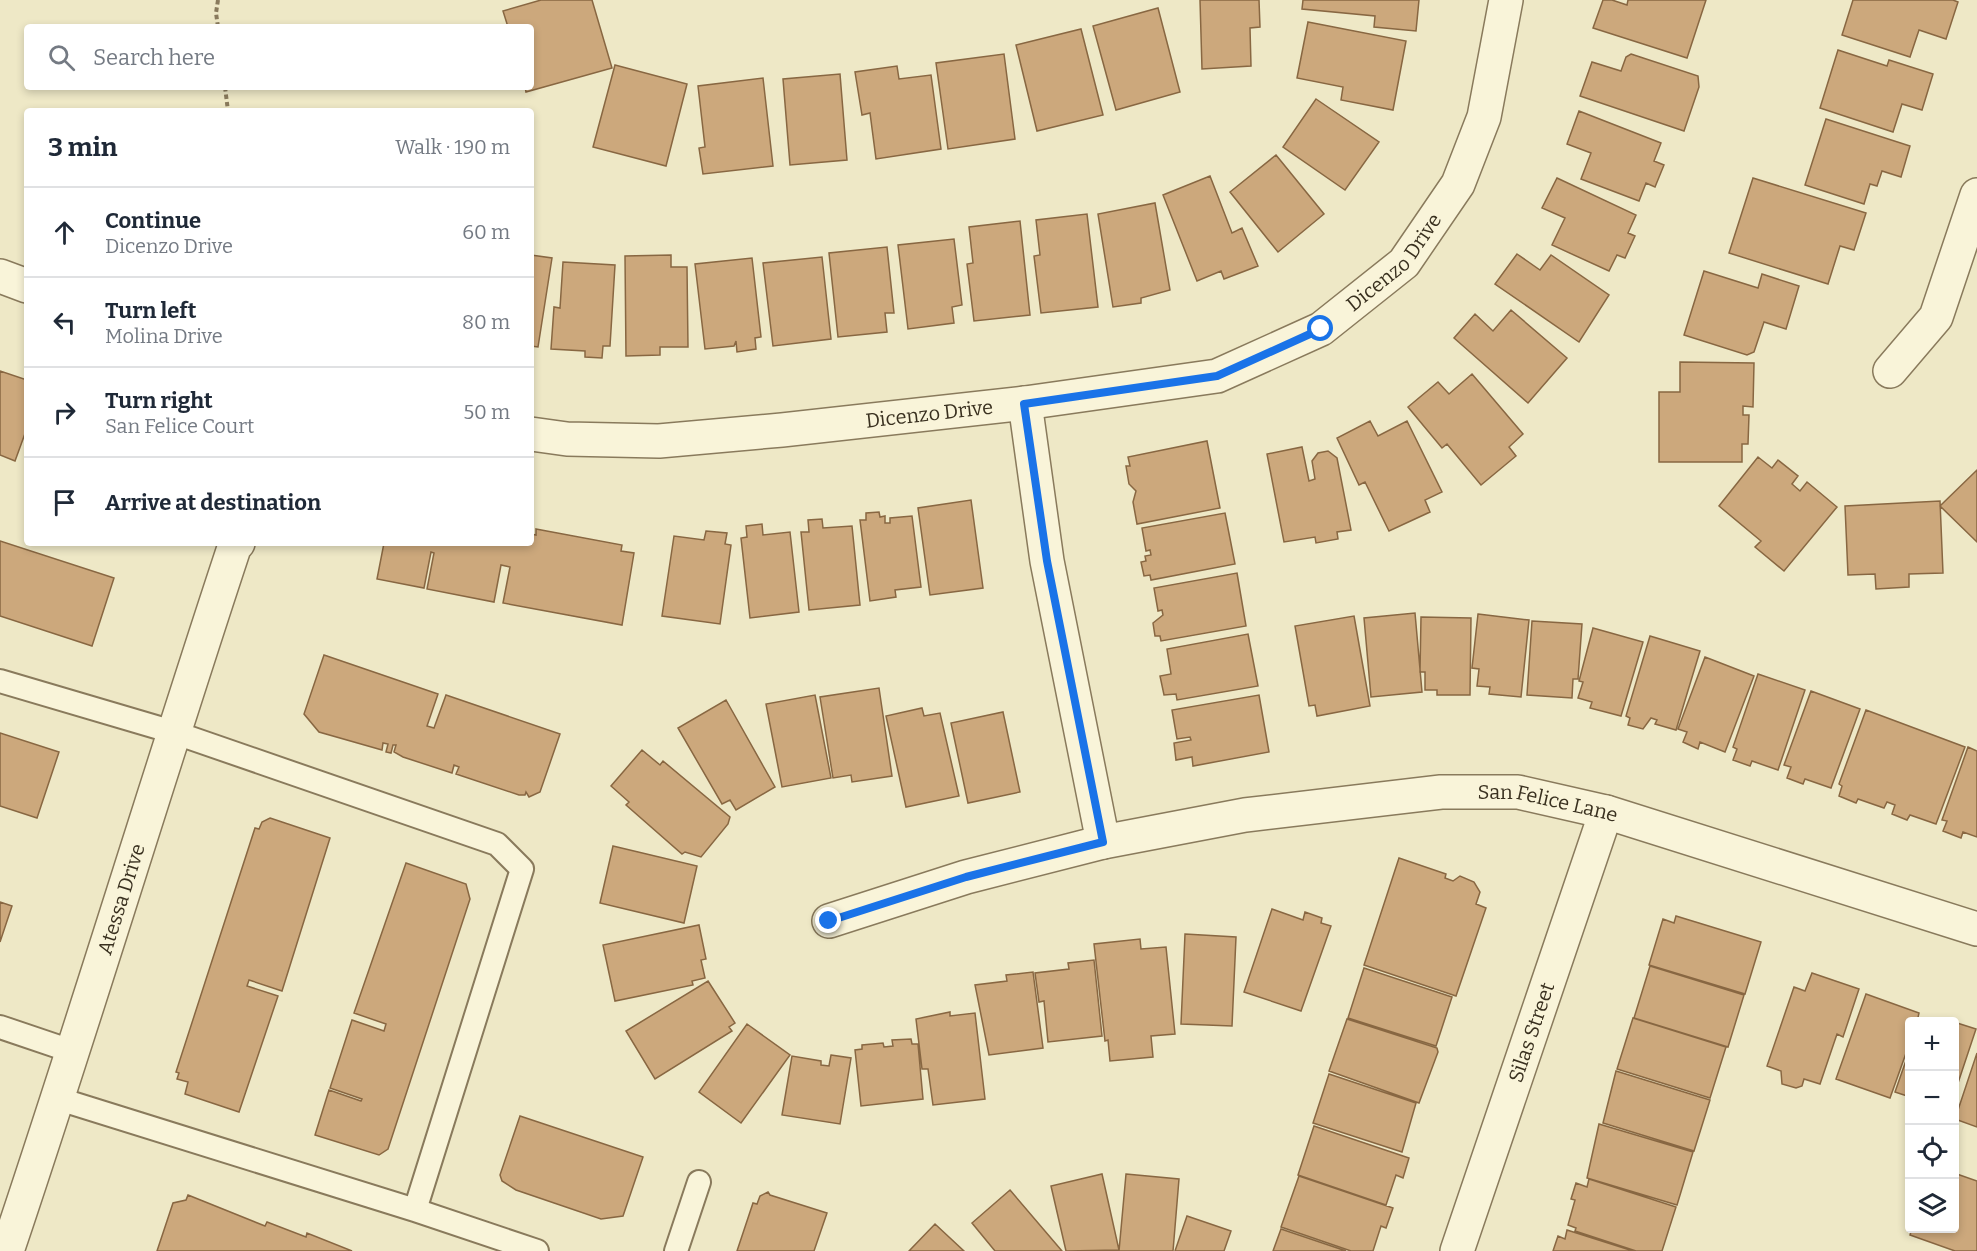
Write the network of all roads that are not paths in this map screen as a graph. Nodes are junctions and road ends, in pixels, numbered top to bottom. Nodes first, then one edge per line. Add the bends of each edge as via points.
1 (1506, 0) edge
2 (1977, 195) edge
3 (0, 276) edge
4 (24, 285) edge
5 (1890, 371) dead end
6 (1024, 404) junction
7 (534, 434) edge
8 (235, 546) edge
9 (0, 681) edge
10 (173, 732) junction
11 (1606, 812) junction
12 (1103, 842) junction
13 (829, 921) dead end
14 (1977, 929) edge
15 (0, 1027) edge
16 (74, 1052) junction
17 (59, 1099) junction
18 (699, 1182) dead end
19 (415, 1210) junction
20 (7, 1251) edge
21 (537, 1251) edge
22 (676, 1251) edge
23 (1457, 1251) edge

1 - 6 street, Dicenzo Drive via 1484,117 1458,184 1404,263 1321,329 1217,376
2 - 5 street via 1936,317
3 - 4 street
6 - 7 street, Dicenzo Drive via 659,441
6 - 12 street via 1047,561
8 - 10 street, Atessa Drive
9 - 10 lane
10 - 16 street, Atessa Drive
10 - 19 lane via 497,844 522,869
11 - 12 street, San Felice Lane via 1518,792 1441,792 1245,815
11 - 14 street, San Felice Lane
11 - 23 street, Silas Street
12 - 13 street, San Felice Lane via 966,877
15 - 16 lane
16 - 17 street, Atessa Drive
17 - 19 lane
17 - 20 street, Atessa Drive
18 - 22 lane
19 - 21 lane

